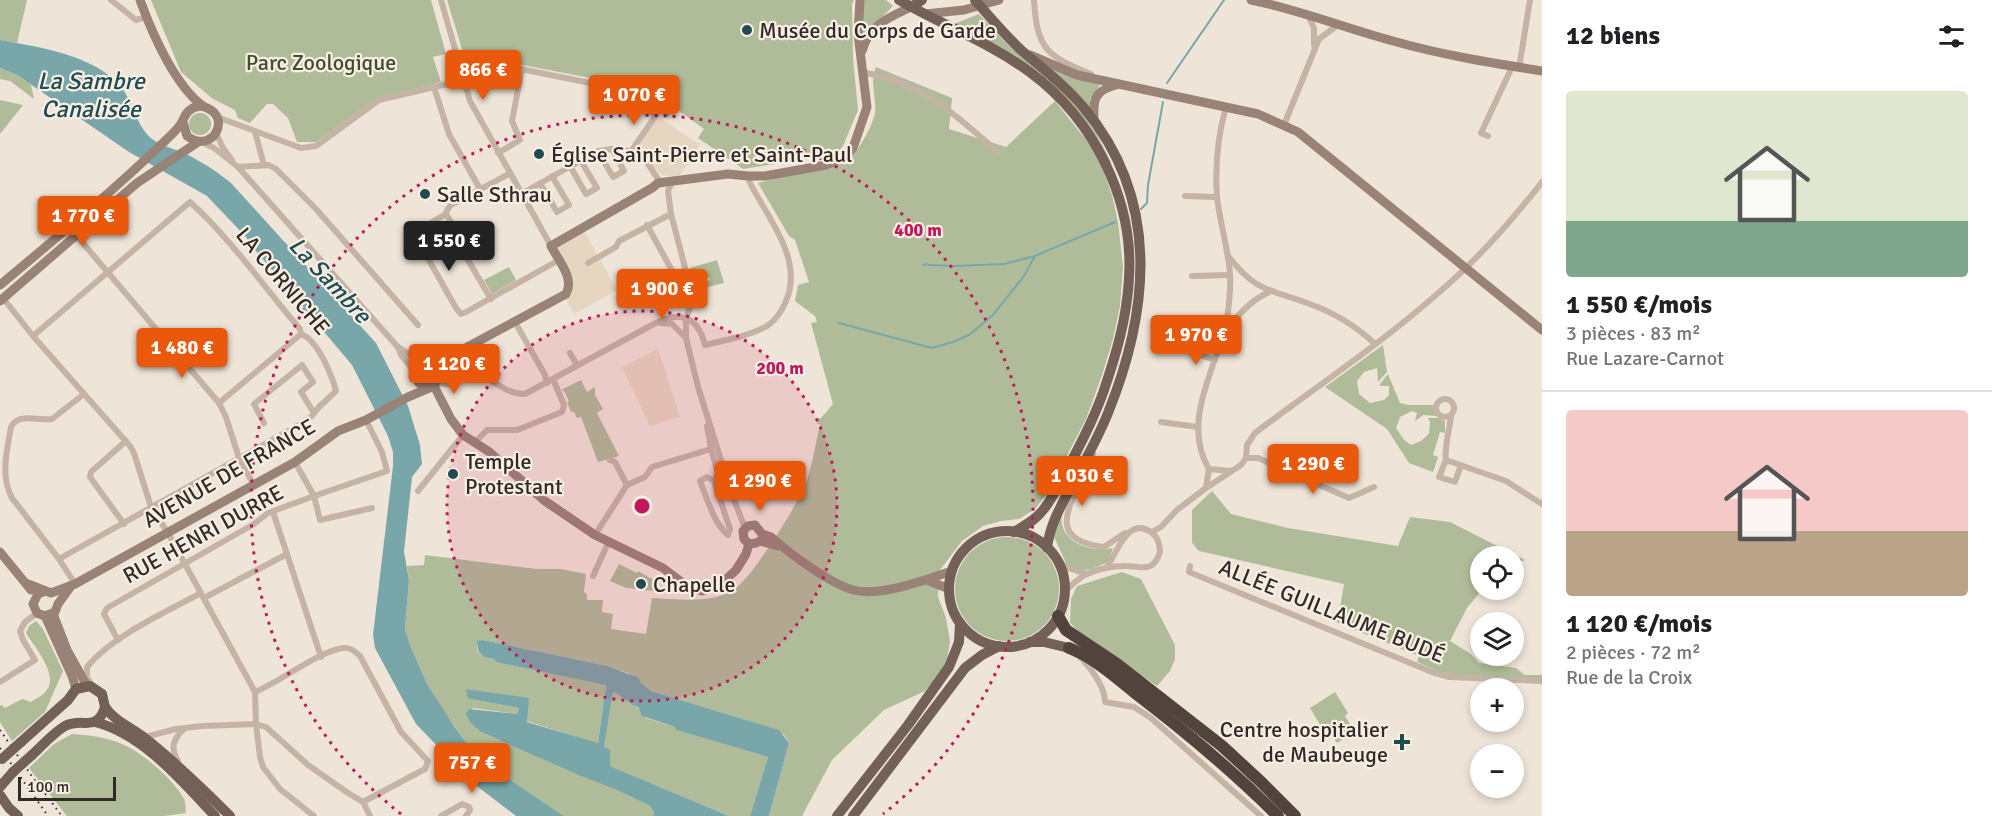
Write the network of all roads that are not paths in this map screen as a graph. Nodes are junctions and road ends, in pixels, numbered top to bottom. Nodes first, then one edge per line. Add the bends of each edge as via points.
1 (111, 0) edge
2 (140, 0) edge
3 (441, 0) edge
4 (860, 0) edge
5 (899, 0) edge
6 (922, 0) edge
7 (999, 0) edge
8 (1034, 0) edge
9 (1251, 0) edge
10 (1530, 0) edge
11 (977, 3) edge
12 (911, 7) junction
13 (926, 14) junction
14 (1308, 14) junction
15 (147, 17) junction
16 (992, 20) junction
17 (1339, 24) junction
18 (1314, 49) junction
19 (1023, 51) junction
20 (861, 57) junction
21 (1515, 67) junction
22 (522, 69) junction
23 (173, 70) junction
24 (1542, 71) edge
25 (862, 72) junction
26 (463, 81) junction
27 (1117, 85) junction
28 (434, 87) junction
29 (203, 106) junction
30 (1226, 107) junction
31 (188, 112) junction
32 (1094, 121) junction
33 (183, 122) junction
34 (217, 125) junction
35 (1284, 125) junction
36 (255, 132) junction
37 (1488, 136) dead end
38 (197, 143) junction
39 (612, 149) junction
40 (632, 150) junction
41 (598, 151) junction
42 (998, 152) dead end
43 (498, 153) junction
44 (581, 161) junction
45 (264, 165) junction
46 (570, 166) junction
47 (238, 167) junction
48 (509, 174) junction
49 (552, 176) junction
50 (748, 176) junction
51 (1542, 182) edge
52 (540, 183) junction
53 (659, 186) junction
54 (480, 189) junction
55 (521, 194) junction
56 (1185, 196) dead end
57 (1217, 197) junction
58 (446, 214) junction
59 (671, 214) junction
60 (647, 225) junction
61 (76, 235) junction
62 (551, 246) junction
63 (1227, 255) junction
64 (559, 260) junction
65 (588, 263) dead end
66 (1466, 267) junction
67 (686, 270) junction
68 (108, 272) junction
69 (1230, 275) junction
70 (675, 276) junction
71 (1192, 276) dead end
72 (0, 285) edge
73 (1269, 292) junction
74 (692, 293) junction
75 (490, 298) junction
76 (1, 299) edge
77 (686, 319) junction
78 (515, 322) junction
79 (418, 325) dead end
80 (652, 325) junction
81 (1542, 330) edge
82 (1226, 331) junction
83 (495, 333) junction
84 (302, 334) junction
85 (33, 336) junction
86 (686, 338) junction
87 (1375, 344) junction
88 (398, 346) junction
89 (1185, 350) dead end
90 (570, 353) dead end
91 (1215, 360) junction
92 (428, 365) junction
93 (578, 365) junction
94 (416, 376) junction
95 (550, 381) junction
96 (435, 383) junction
97 (698, 387) junction
98 (84, 394) junction
99 (407, 397) junction
100 (219, 403) junction
101 (314, 413) junction
102 (1451, 415) dead end
103 (370, 418) junction
104 (1161, 422) dead end
105 (264, 423) dead end
106 (1198, 427) junction
107 (463, 435) junction
108 (1098, 436) junction
109 (126, 441) junction
110 (474, 443) junction
111 (711, 449) junction
112 (239, 458) junction
113 (1246, 458) junction
114 (610, 460) dead end
115 (1446, 460) junction
116 (295, 462) junction
117 (1461, 465) junction
118 (1209, 469) junction
119 (1231, 471) junction
120 (714, 481) junction
121 (254, 485) junction
122 (627, 485) junction
123 (1374, 486) dead end
124 (1206, 488) junction
125 (418, 491) dead end
126 (314, 496) junction
127 (1542, 504) edge
128 (152, 507) junction
129 (372, 508) dead end
130 (273, 512) junction
131 (124, 524) junction
132 (1131, 531) junction
133 (168, 532) junction
134 (744, 532) junction
135 (1014, 532) junction
136 (1152, 532) junction
137 (595, 535) junction
138 (728, 535) junction
139 (761, 538) junction
140 (609, 541) junction
141 (749, 544) junction
142 (1047, 548) junction
143 (0, 552) edge
144 (287, 554) junction
145 (59, 559) junction
146 (1057, 560) junction
147 (185, 563) junction
148 (4, 564) edge
149 (1190, 566) dead end
150 (1106, 568) junction
151 (952, 571) junction
152 (1087, 574) junction
153 (593, 576) dead end
154 (927, 580) junction
155 (28, 584) junction
156 (73, 585) junction
157 (949, 589) junction
158 (48, 592) junction
159 (1064, 592) junction
160 (202, 595) junction
161 (35, 597) junction
162 (58, 604) junction
163 (45, 614) junction
164 (1058, 616) junction
165 (960, 623) junction
166 (118, 640) junction
167 (1029, 642) junction
168 (999, 646) junction
169 (1069, 648) junction
170 (321, 657) junction
171 (1542, 681) edge
172 (0, 682) edge
173 (85, 688) junction
174 (255, 692) junction
175 (68, 700) junction
176 (105, 707) junction
177 (78, 722) junction
178 (95, 722) junction
179 (256, 724) junction
180 (185, 728) junction
181 (145, 738) junction
182 (1, 760) edge
183 (194, 780) junction
184 (0, 787) edge
185 (0, 795) edge
186 (363, 801) junction
187 (0, 810) edge
188 (7, 816) edge
189 (18, 816) edge
190 (215, 816) edge
191 (230, 816) edge
192 (314, 816) edge
193 (370, 816) edge
194 (441, 816) edge
195 (466, 816) edge
196 (837, 816) edge
197 (853, 816) edge
198 (1261, 816) edge
199 (1278, 816) edge
200 (1295, 816) edge

1 - 15 street via 136,20
2 - 15 main road
3 - 26 street
4 - 20 main road
5 - 12 main road
6 - 12 main road
7 - 11 main road
7 - 16 main road
8 - 27 street via 1036,28 1047,51 1064,63
9 - 14 main road
10 - 21 street
11 - 13 main road via 964,10
11 - 16 main road
12 - 13 main road
12 - 20 main road via 876,26 864,42
13 - 135 main road via 1030,72 1071,110 1102,156 1126,228 1130,275 1125,318 1099,404 1049,502 1038,516
14 - 17 main road
14 - 18 street via 1314,28
15 - 23 main road
16 - 19 main road
17 - 18 street via 1319,39
17 - 21 main road via 1438,53
18 - 35 street
19 - 27 main road via 1077,75
19 - 32 main road via 1068,91
20 - 25 main road
21 - 24 main road
21 - 37 street via 1482,133
22 - 26 street
22 - 40 street via 620,89 656,115
22 - 43 street via 512,121 520,140
23 - 29 main road via 192,98
23 - 31 main road
25 - 42 street via 894,79 927,94
25 - 50 main road via 867,108 846,157 818,167
26 - 28 street
26 - 43 street
27 - 30 main road
27 - 32 main road via 1097,96
28 - 36 street via 379,100 316,146 301,148
28 - 54 street via 449,134
29 - 31 main road
29 - 34 main road via 214,112
30 - 35 main road
30 - 57 street via 1217,160
31 - 33 main road
32 - 108 main road via 1111,147 1129,189 1142,256 1132,343
33 - 38 main road via 184,132
33 - 72 main road via 138,167
34 - 36 street via 235,124
34 - 38 main road via 208,140
34 - 47 street via 223,148
35 - 66 main road via 1326,153
36 - 45 street
38 - 47 street via 214,148
38 - 61 main road via 137,183
39 - 40 street
39 - 41 street
39 - 41 street via 624,171 613,177
40 - 53 street via 641,153
41 - 44 street
43 - 48 street
44 - 46 street
44 - 46 street via 597,188 586,194
45 - 47 street
45 - 79 street via 276,169 316,209
46 - 49 street
47 - 88 street
48 - 54 street
48 - 55 street
49 - 52 street
49 - 52 street via 569,205 557,212
50 - 53 main road via 728,174
50 - 77 street via 787,253 790,292 782,310 767,325 705,345 700,329
51 - 66 street
52 - 55 street
53 - 59 street
53 - 62 main road
54 - 58 street via 451,205
55 - 62 street
56 - 57 street
57 - 63 street
58 - 75 street
58 - 75 street via 421,233 421,246 461,314
59 - 60 street
59 - 67 street
60 - 65 street
60 - 70 street
61 - 68 street
61 - 76 main road
62 - 64 main road
63 - 69 street
63 - 73 street via 1247,278
64 - 75 street
64 - 78 main road via 570,283 566,294
66 - 81 main road
66 - 87 street
67 - 70 street
67 - 74 street
68 - 84 street, LA CORNICHE via 190,202
68 - 85 street
68 - 100 street
69 - 71 street
69 - 82 street
70 - 74 street via 649,291 659,308
73 - 82 street via 1244,308
73 - 87 street via 1333,314
74 - 77 street
76 - 85 street
77 - 80 street via 672,316
77 - 86 street
78 - 83 main road
78 - 95 street
80 - 86 street via 672,324
80 - 93 street
82 - 91 street
83 - 92 main road
83 - 96 main road, AVENUE DE FRANCE via 447,363
84 - 100 street
84 - 101 street, LA CORNICHE via 318,350 336,392
85 - 98 street
86 - 97 street
87 - 113 street via 1255,433 1247,445
88 - 92 street
88 - 94 street
89 - 91 street
90 - 93 street
91 - 106 street
92 - 94 main road
92 - 96 main road via 437,369
93 - 95 street
94 - 96 main road via 421,386
94 - 99 main road
95 - 96 street via 522,394 505,390 480,375 449,384
95 - 110 street via 564,405 562,412 517,430 487,430
96 - 99 main road, AVENUE DE FRANCE
96 - 107 main road
97 - 111 street
97 - 134 street
98 - 109 street
98 - 145 street via 52,419 15,421 7,449 7,490
99 - 103 main road, AVENUE DE FRANCE
100 - 112 street
101 - 105 street via 301,392 314,382 302,365 254,404
101 - 112 street
102 - 115 street
103 - 116 main road, AVENUE DE FRANCE via 338,431
103 - 126 street, RUE HENRI DURRE via 387,471
104 - 106 street
106 - 118 street via 1202,458
107 - 110 main road
107 - 125 street
108 - 132 street via 1090,464 1069,505 1066,525 1078,541 1104,548
108 - 142 main road via 1053,519
109 - 128 street via 134,453
109 - 131 street via 90,477
110 - 137 main road via 545,501
111 - 120 street via 718,473
111 - 122 street via 652,468 645,477
112 - 121 street
112 - 128 street
113 - 119 street
113 - 123 street via 1258,458 1349,498
114 - 122 street via 615,462
115 - 117 street
115 - 117 street via 1439,477 1455,482
116 - 121 main road, AVENUE DE FRANCE
116 - 126 street
117 - 127 street via 1506,481
118 - 119 street
118 - 124 street
119 - 124 street
120 - 138 street via 730,529
120 - 138 street via 707,477 700,481 713,515
121 - 133 main road, AVENUE DE FRANCE
122 - 137 street
124 - 136 street
126 - 129 street via 320,520
126 - 130 street, RUE HENRI DURRE
128 - 131 street
128 - 133 street
130 - 144 street
130 - 147 street, RUE HENRI DURRE
131 - 145 street
132 - 136 street via 1142,528
132 - 150 street
133 - 147 street
133 - 156 main road, AVENUE DE FRANCE
134 - 138 street
134 - 139 main road via 755,525
134 - 141 main road
135 - 142 main road
135 - 151 main road via 988,534 972,542
136 - 150 street via 1160,543 1158,558 1147,568
137 - 140 main road
139 - 141 main road
139 - 154 main road via 771,537 818,572 852,590 889,589
140 - 141 main road via 663,568 688,587 702,591 714,588 731,575
140 - 153 street
142 - 146 main road
143 - 148 main road
144 - 160 street
144 - 170 street
145 - 156 street
146 - 152 street
146 - 159 main road
147 - 160 street
147 - 166 street, RUE HENRI DURRE via 107,608 104,614
148 - 155 main road
149 - 171 street, ALLÉE GUILLAUME BUDÉ via 1189,572 1431,672 1449,677
150 - 152 street
151 - 154 main road
151 - 157 main road
152 - 159 street
154 - 157 main road
155 - 158 main road
155 - 161 main road
156 - 158 main road
156 - 162 main road
157 - 165 main road
158 - 161 main road
158 - 162 main road
159 - 164 main road
160 - 166 street
160 - 174 street
161 - 163 main road via 33,604
162 - 163 main road
163 - 172 street via 25,622 20,631 35,660
163 - 173 main road
164 - 167 main road via 1046,631
164 - 200 highway via 1066,630 1117,664 1222,746
165 - 168 main road via 974,636
165 - 196 main road via 959,642 949,667
166 - 173 street via 92,661 86,671
167 - 168 main road
167 - 169 main road
168 - 197 main road via 965,668
169 - 198 street via 1093,673 1105,702 1134,707 1151,718
169 - 199 highway via 1095,662 1170,719
170 - 174 street
170 - 186 street via 344,648 355,651 401,732 428,761 425,769
173 - 175 main road
173 - 176 main road via 102,694
174 - 179 street
175 - 177 main road via 68,710
175 - 182 main road, bridge
176 - 178 main road
176 - 181 main road
177 - 178 main road
177 - 184 main road, bridge via 64,727
178 - 190 main road via 124,733 157,758
179 - 180 street
179 - 186 street via 266,727 308,765
179 - 192 street via 260,757 267,774
180 - 181 street
180 - 183 street via 172,746 179,763
181 - 183 main road
183 - 191 main road
185 - 189 main road
186 - 193 street
187 - 188 main road
194 - 195 street via 462,804 470,810

